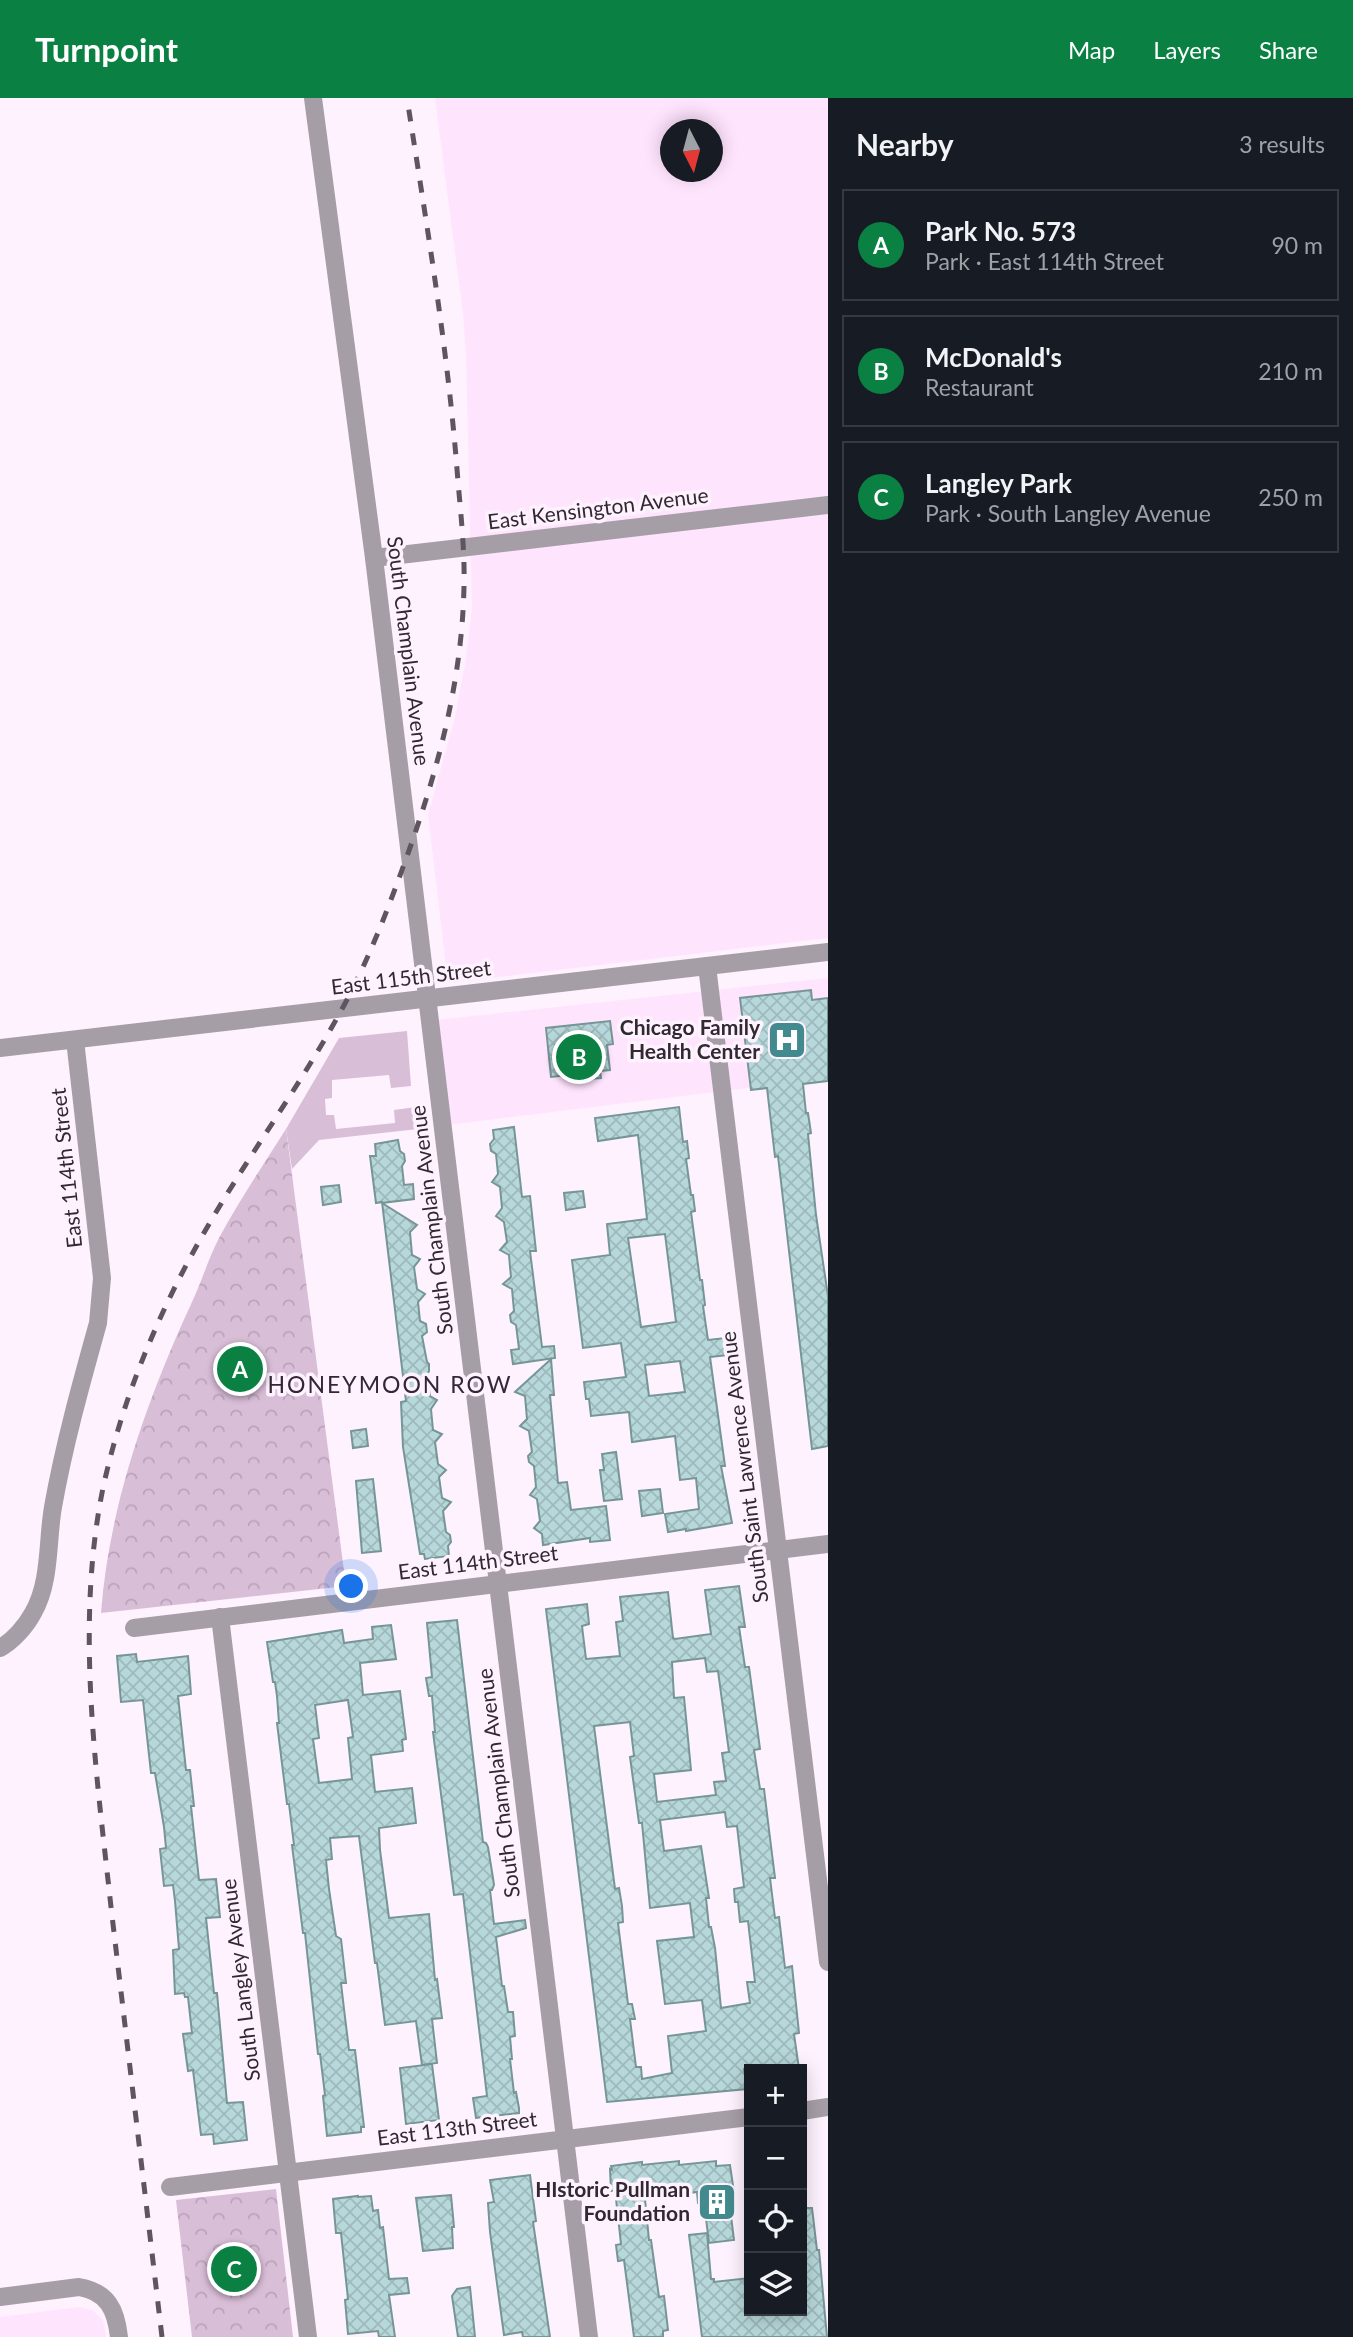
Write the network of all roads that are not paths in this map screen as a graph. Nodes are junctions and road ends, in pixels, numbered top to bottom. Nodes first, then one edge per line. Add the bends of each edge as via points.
1 (313, 98) edge
2 (828, 505) edge
3 (374, 558) junction
4 (828, 952) edge
5 (707, 966) junction
6 (428, 1000) junction
7 (75, 1040) junction
8 (0, 1048) edge
9 (828, 1544) edge
10 (778, 1549) junction
11 (498, 1584) junction
12 (220, 1617) junction
13 (134, 1628) dead end
14 (0, 1648) edge
15 (828, 1962) edge
16 (828, 2107) edge
17 (807, 2109) edge
18 (744, 2118) edge
19 (565, 2139) junction
20 (288, 2173) junction
21 (170, 2187) dead end
22 (0, 2297) edge
23 (120, 2337) edge
24 (308, 2337) edge
25 (589, 2337) edge

1 - 3 street, South Champlain Avenue
2 - 3 street, East Kensington Avenue
3 - 6 street, South Champlain Avenue
4 - 5 street, East 115th Street
5 - 6 street, East 115th Street
5 - 10 street, South Saint Lawrence Avenue
6 - 7 street, East 115th Street
6 - 11 street, South Champlain Avenue
7 - 8 street, East 115th Street
7 - 14 street, East 114th Street via 99,1244 101,1301 61,1463 42,1588 34,1612
9 - 10 street, East 114th Street
10 - 11 street, East 114th Street
10 - 15 street, South Saint Lawrence Avenue
11 - 12 street, East 114th Street
11 - 19 street, South Champlain Avenue
12 - 13 street, East 114th Street
12 - 20 street, South Langley Avenue
16 - 17 street
18 - 19 street, East 113th Street
19 - 20 street, East 113th Street
19 - 25 street, South Champlain Avenue
20 - 21 street, East 113th Street
20 - 24 street, South Langley Avenue
22 - 23 street via 92,2289 111,2305

